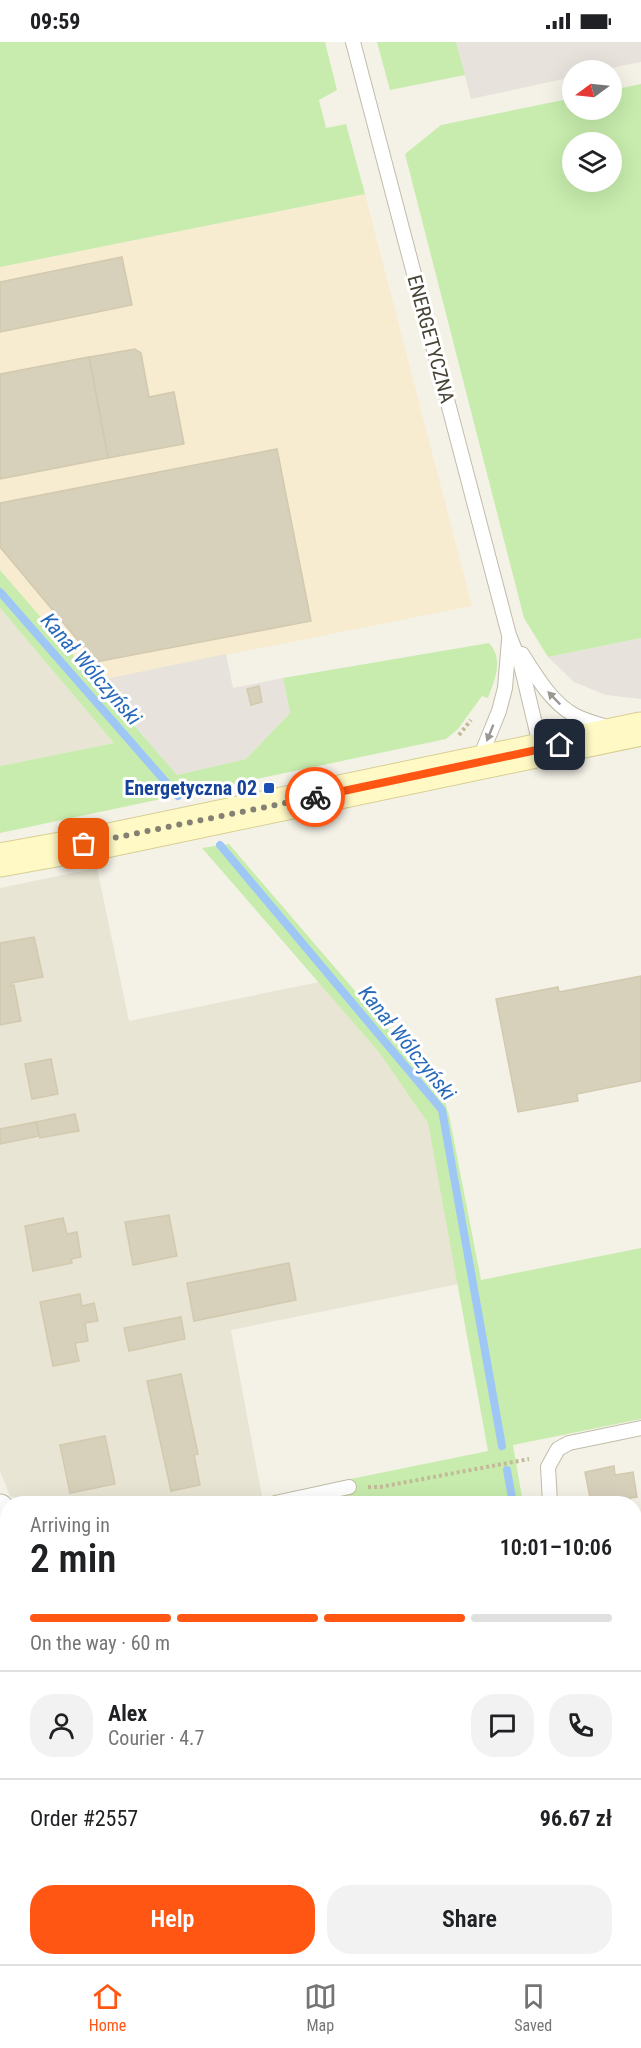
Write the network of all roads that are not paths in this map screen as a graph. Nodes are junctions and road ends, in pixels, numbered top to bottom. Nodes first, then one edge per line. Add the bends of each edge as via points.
1 (353, 42) edge
2 (509, 635) junction
3 (632, 731) edge
4 (541, 749) junction
5 (478, 762) junction
6 (0, 860) edge
7 (641, 1428) edge
8 (349, 1487) road end
9 (307, 1496) edge
10 (550, 1496) edge

1 - 2 lane, ENERGETYCZNA
3 -> 2 lane, ENERGETYCZNA via 575,716 562,706 546,690
2 - 4 lane, ENERGETYCZNA via 521,665
2 -> 5 lane, ENERGETYCZNA via 505,688
3 - 4 main road
4 - 5 main road
5 - 6 main road
7 - 10 lane via 569,1443 558,1449 548,1467
8 - 9 lane

